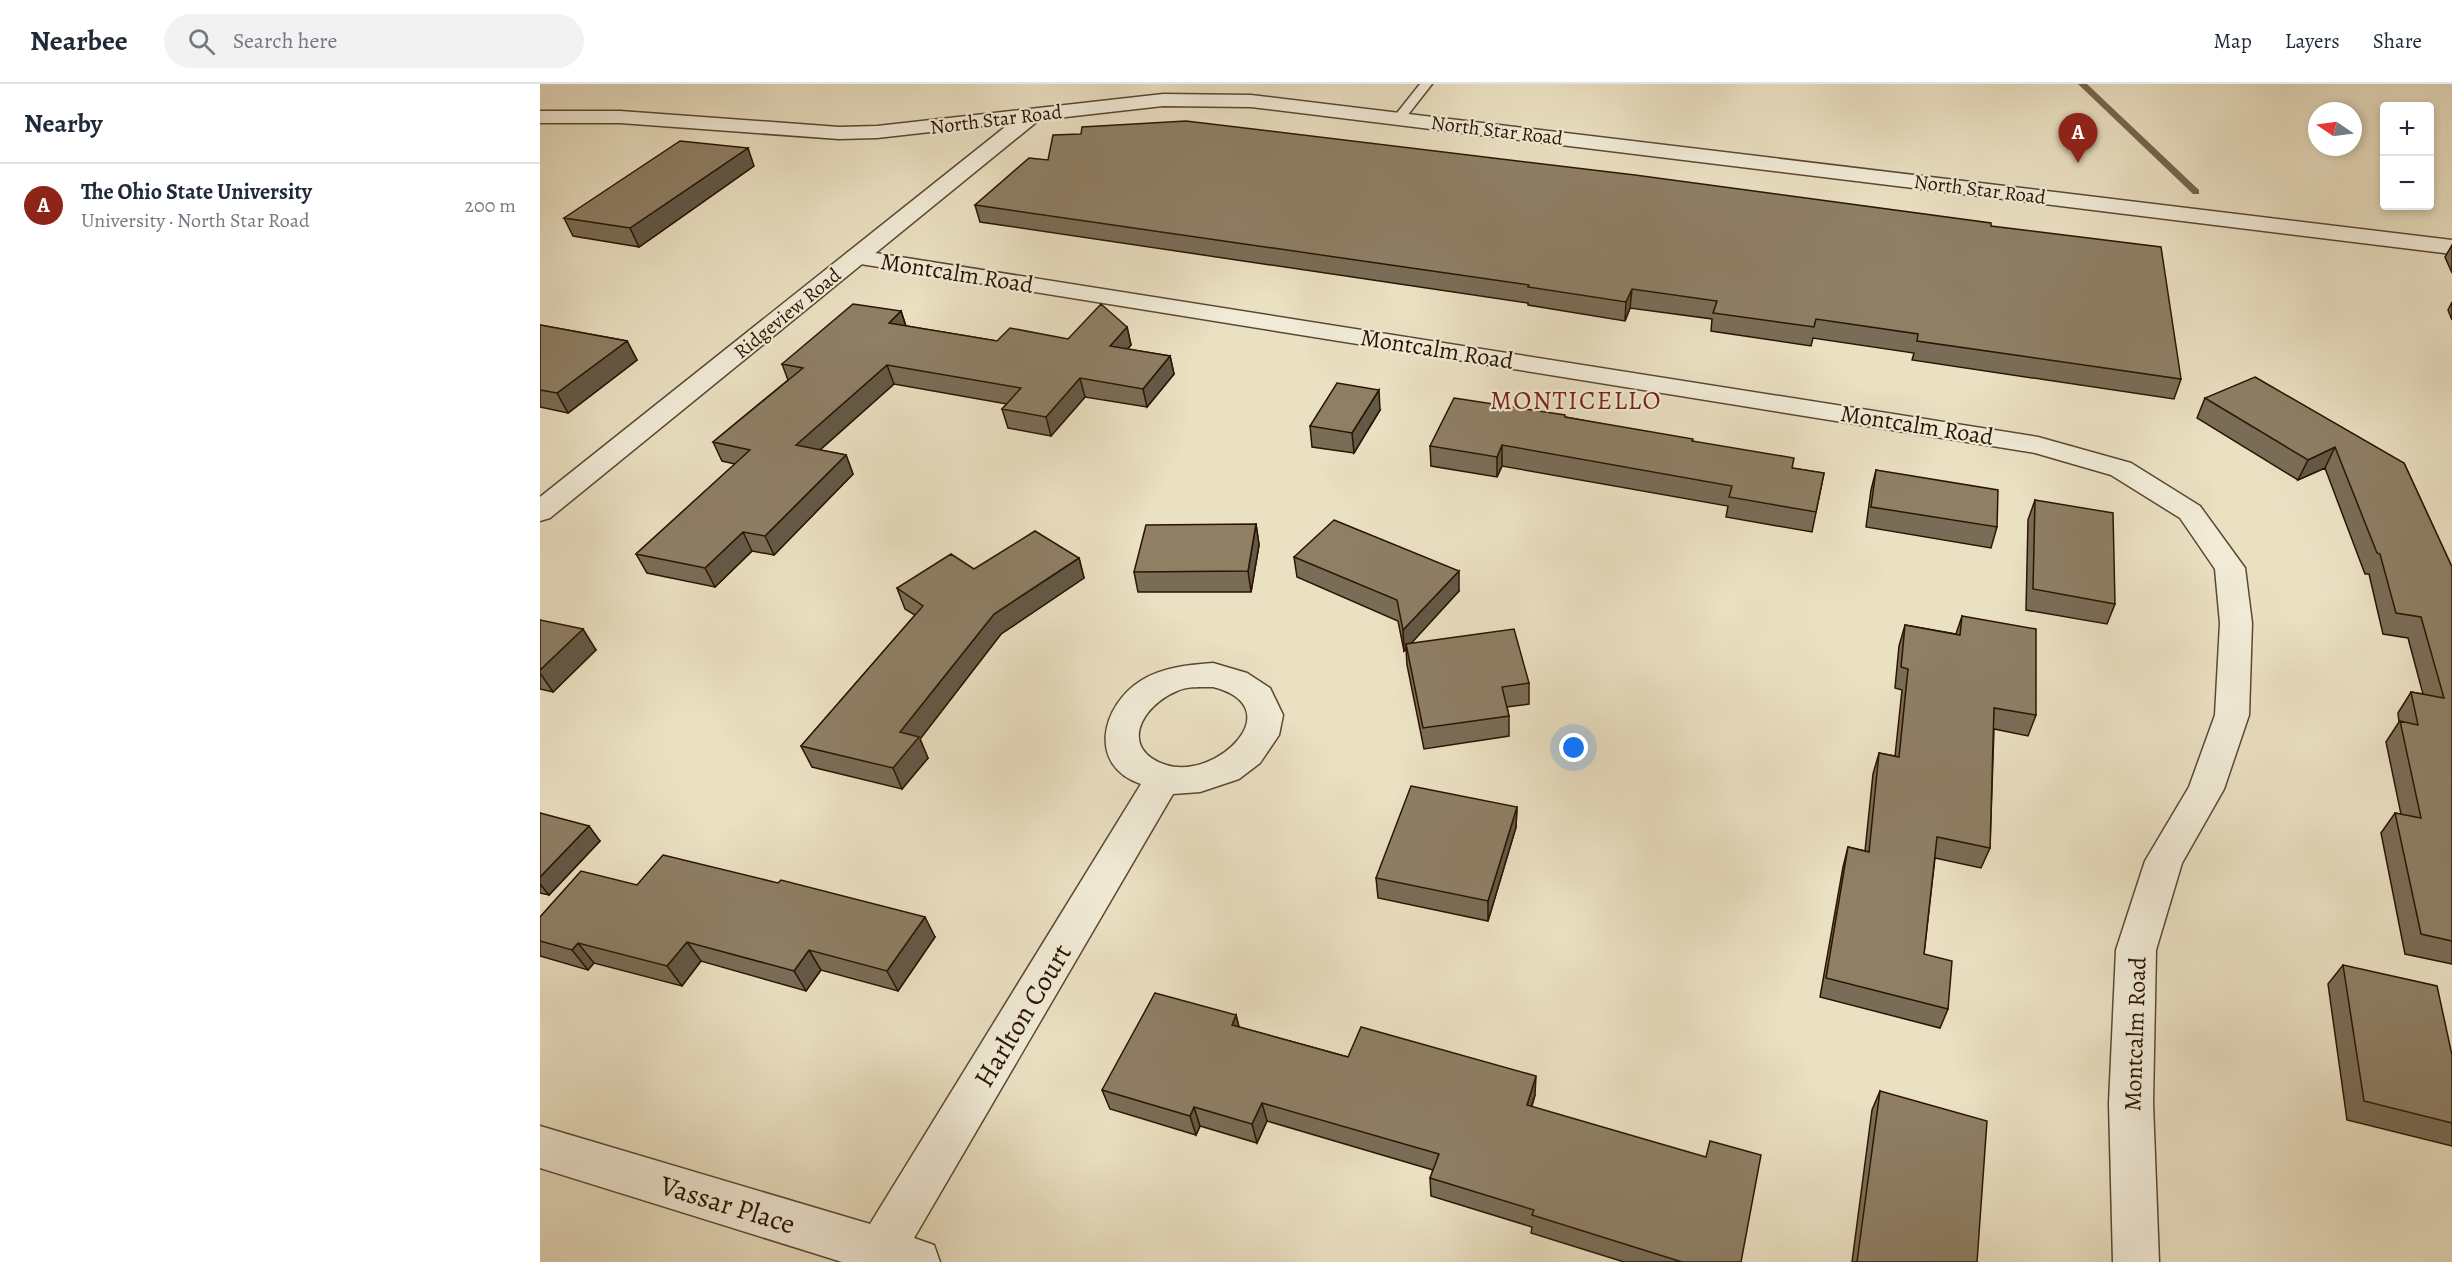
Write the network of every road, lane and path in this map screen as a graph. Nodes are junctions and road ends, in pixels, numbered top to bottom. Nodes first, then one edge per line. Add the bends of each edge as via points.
1 (1426, 84) edge
2 (1035, 113) junction
3 (540, 117) edge
4 (1399, 118) junction
5 (2452, 247) edge
6 (856, 257) junction
7 (540, 512) edge
8 (1163, 779) dead end
9 (540, 1147) edge
10 (899, 1256) edge
11 (2136, 1262) edge

1 - 4 lane
2 - 3 street, North Star Road via 901,130 839,133 668,119
2 - 4 street, North Star Road via 1163,100 1217,99
2 - 6 street, Ridgeview Road
4 - 5 street, North Star Road
6 - 7 street, Ridgeview Road
6 - 11 street, Montcalm Road via 2038,445 2121,469 2190,512 2230,568 2236,623 2232,715 2206,789 2164,861 2136,950 2131,1103
8 - 10 street, Harlton Court
9 - 10 street, Vassar Place

